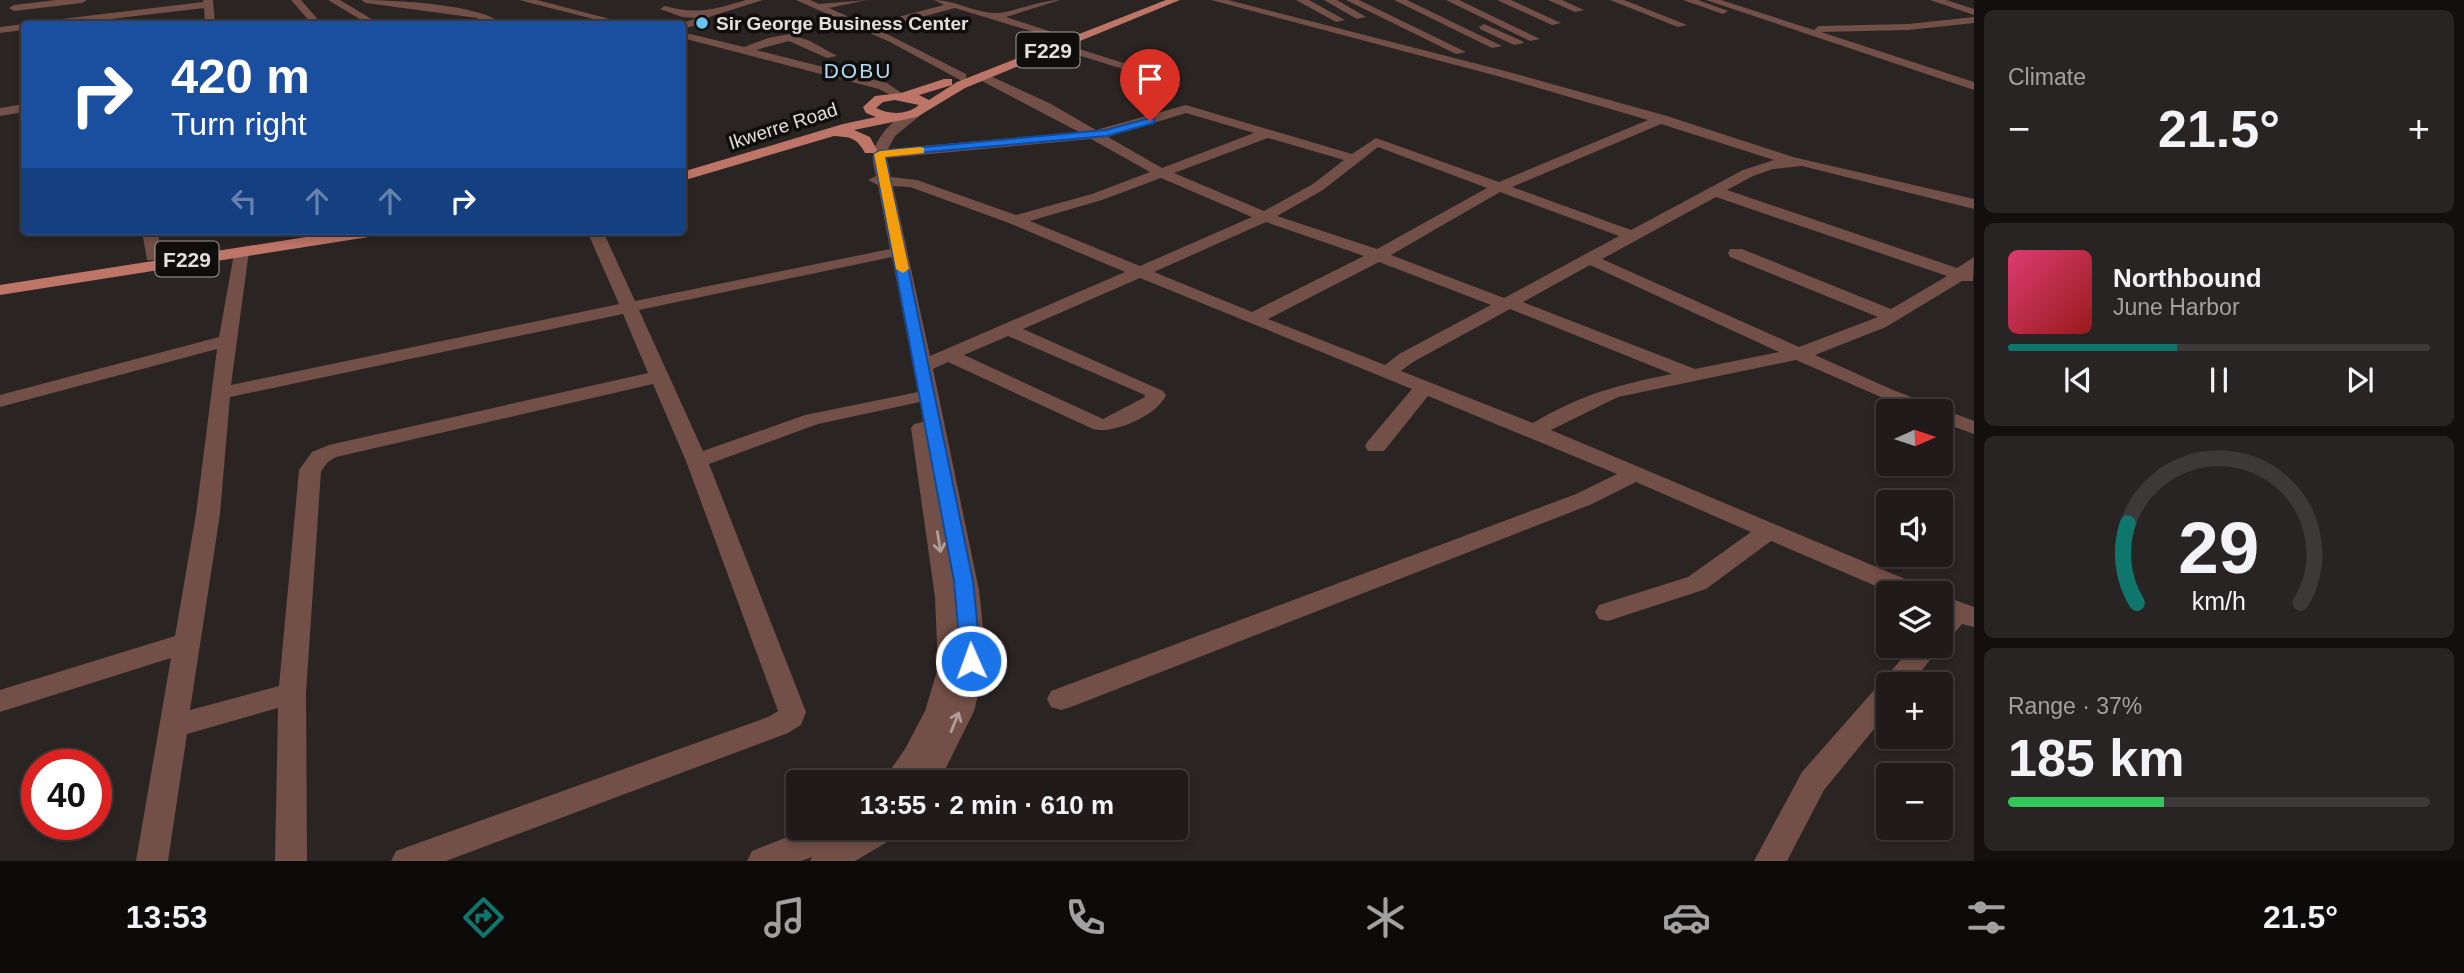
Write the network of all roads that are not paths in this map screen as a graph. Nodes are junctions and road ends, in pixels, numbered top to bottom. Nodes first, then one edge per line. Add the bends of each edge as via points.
1 (82, 0) edge
2 (121, 0) edge
3 (296, 0) edge
4 (333, 0) edge
5 (366, 0) edge
6 (524, 0) edge
7 (546, 0) edge
8 (581, 0) edge
9 (758, 0) edge
10 (801, 0) edge
11 (862, 0) edge
12 (1055, 0) edge
13 (1155, 0) edge
14 (1175, 0) edge
15 (1216, 0) edge
16 (1301, 0) edge
17 (1329, 0) edge
18 (1351, 0) edge
19 (1376, 0) edge
20 (1399, 0) edge
21 (1424, 0) edge
22 (1473, 0) edge
23 (1502, 0) edge
24 (1529, 0) edge
25 (1615, 0) edge
26 (1688, 0) edge
27 (1711, 0) edge
28 (1934, 0) edge
29 (1943, 0) edge
30 (1452, 1) edge
31 (0, 2) edge
32 (947, 2) edge
33 (208, 3) edge
34 (1270, 3) dead end
35 (564, 4) junction
36 (1551, 4) edge
37 (15, 6) edge
38 (819, 8) junction
39 (1251, 8) junction
40 (665, 9) dead end
41 (1578, 10) dead end
42 (1974, 11) edge
43 (703, 15) junction
44 (1514, 17) dead end
45 (995, 18) junction
46 (1748, 19) dead end
47 (117, 20) edge
48 (1974, 20) edge
49 (99, 21) edge
50 (210, 21) edge
51 (314, 21) edge
52 (370, 21) edge
53 (492, 21) edge
54 (619, 21) edge
55 (621, 21) edge
56 (0, 22) edge
57 (1556, 23) dead end
58 (686, 25) edge
59 (1682, 25) dead end
60 (21, 27) edge
61 (867, 28) junction
62 (1799, 29) junction
63 (0, 30) edge
64 (1345, 32) junction
65 (686, 38) edge
66 (686, 38) edge
67 (1060, 41) junction
68 (1518, 43) junction
69 (1496, 46) junction
70 (1475, 49) junction
71 (746, 51) junction
72 (1422, 52) junction
73 (1461, 52) junction
74 (831, 56) dead end
75 (1443, 57) junction
76 (1140, 71) dead end
77 (982, 76) junction
78 (959, 78) junction
79 (883, 86) junction
80 (1974, 86) edge
81 (21, 108) edge
82 (893, 108) junction
83 (0, 112) edge
84 (1662, 118) junction
85 (827, 133) junction
86 (1268, 133) junction
87 (1093, 134) junction
88 (875, 152) junction
89 (1352, 158) junction
90 (1791, 161) junction
91 (686, 168) edge
92 (1163, 174) junction
93 (686, 176) edge
94 (879, 180) junction
95 (1499, 187) junction
96 (1714, 191) junction
97 (1974, 204) edge
98 (1265, 217) junction
99 (1015, 220) junction
100 (150, 235) edge
101 (290, 235) edge
102 (348, 235) edge
103 (597, 235) edge
104 (1631, 235) junction
105 (241, 251) junction
106 (888, 253) junction
107 (1736, 253) dead end
108 (1377, 255) junction
109 (153, 256) junction
110 (1587, 258) junction
111 (1138, 272) junction
112 (1969, 272) edge
113 (0, 281) edge
114 (0, 290) edge
115 (1506, 303) junction
116 (630, 308) junction
117 (1892, 316) junction
118 (1253, 319) junction
119 (1007, 329) junction
120 (227, 341) junction
121 (1798, 354) junction
122 (948, 355) junction
123 (923, 366) junction
124 (1388, 373) junction
125 (660, 376) junction
126 (1694, 376) junction
127 (1425, 387) junction
128 (220, 393) junction
129 (915, 397) junction
130 (1903, 399) edge
131 (0, 401) edge
132 (1953, 420) edge
133 (1974, 428) edge
134 (1535, 430) junction
135 (1376, 446) dead end
136 (697, 461) junction
137 (1635, 474) junction
138 (1769, 531) junction
139 (1887, 581) edge
140 (1608, 612) dead end
141 (189, 642) junction
142 (1918, 658) edge
143 (1905, 672) edge
144 (292, 693) junction
145 (1061, 699) dead end
146 (0, 701) edge
147 (1876, 707) edge
148 (176, 726) junction
149 (906, 770) edge
150 (930, 770) edge
151 (816, 840) edge
152 (862, 840) edge
153 (152, 861) edge
154 (291, 861) edge
155 (407, 861) edge
156 (763, 861) edge
157 (826, 861) edge
158 (1770, 861) edge

1 - 37 street
2 - 47 street
3 - 51 street
4 - 52 street
5 - 53 street via 480,15
6 - 54 street
7 - 35 street
8 - 35 street
9 - 43 street
10 - 38 street
11 - 38 street
12 - 45 street
13 - 67 main road, Ikwerre Road / F229
14 - 67 main road, Ikwerre Road / F229
15 - 39 street
16 - 64 street via 1353,29
17 - 72 street via 1416,44
18 - 73 street
19 - 70 street
20 - 69 street
21 - 68 street
22 - 30 street
22 - 44 street
23 - 57 street
24 - 36 street
25 - 59 street
26 - 46 street
27 - 62 street
28 - 42 street
29 - 42 street
30 - 68 street via 1534,39
31 - 37 street
32 - 45 street
32 - 61 street
33 - 47 street
33 - 50 street
34 - 39 street
35 - 55 street
36 - 41 street
37 - 56 street
38 - 61 street
39 - 64 street
40 - 43 street
43 - 58 street via 704,20
45 - 67 street
47 - 49 street
48 - 62 street via 1908,27
60 - 63 street
61 - 78 street
62 - 80 street
64 - 72 street
65 - 71 street
66 - 82 street via 864,85
67 - 76 street
67 - 77 main road, Ikwerre Road / F229
67 - 78 main road, Ikwerre Road / F229
68 - 69 street
69 - 70 street
70 - 73 street
71 - 74 street via 790,36
71 - 79 street
72 - 75 street
73 - 75 street
75 - 84 street
77 - 82 main road, Ikwerre Road / F229
77 - 87 street
78 - 79 main road via 909,87
78 - 82 main road, Ikwerre Road / F229
79 - 82 street
81 - 83 street
82 - 85 main road, Ikwerre Road / F229
82 - 88 street
82 - 88 street via 886,136
82 - 91 main road, Ikwerre Road / F229 via 863,111
84 - 90 street
84 - 95 street
85 - 88 main road via 858,135
85 - 93 main road, Ikwerre Road / F229
86 - 87 street via 1186,109
86 - 89 street
86 - 92 street
87 - 88 street
87 - 92 street
88 - 94 street
89 - 95 street via 1373,142 1382,142
89 - 98 street via 1318,187
90 - 96 street via 1748,173
90 - 97 street
92 - 98 street
92 - 99 street
94 - 99 street via 912,183
94 - 106 street
94 - 123 street
95 - 104 street
95 - 108 street
96 - 104 street
96 - 112 street
98 - 108 street
98 - 111 street
99 - 111 street
100 - 109 street
101 - 109 main road, F229
102 - 105 main road, F229
103 - 116 street
104 - 110 street
105 - 114 main road, F229
105 - 120 street
106 - 116 street
106 - 129 street
107 - 117 street
108 - 115 street
108 - 118 street
109 - 113 main road, F229
110 - 115 street
110 - 121 street
111 - 118 street
111 - 119 street
112 - 117 street
115 - 124 street via 1406,358
115 - 126 street
116 - 125 street
116 - 128 street
117 - 121 street
118 - 124 street
119 - 122 street
119 - 122 street via 1152,391 1154,400 1111,425 1100,425
120 - 128 street
120 - 131 street
121 - 126 street
121 - 130 street
122 - 123 street
150 -> 123 street via 956,721 971,661 968,607
124 - 127 street
125 - 136 street
125 - 144 street via 320,457 310,470
126 - 134 street via 1612,392
127 - 134 street
127 - 135 street
128 - 141 street
129 - 136 street via 812,419
129 -> 149 street via 948,597 952,668 939,712
132 - 133 street
134 - 137 street
136 - 155 street via 791,717
137 - 138 street
137 - 145 street via 1584,499
138 - 139 street
138 - 140 street via 1697,583
141 - 146 street
141 - 148 street
142 - 143 street
144 - 148 street
144 - 154 street
147 - 158 street via 1813,781
148 - 153 street
151 - 156 street
152 - 157 street

